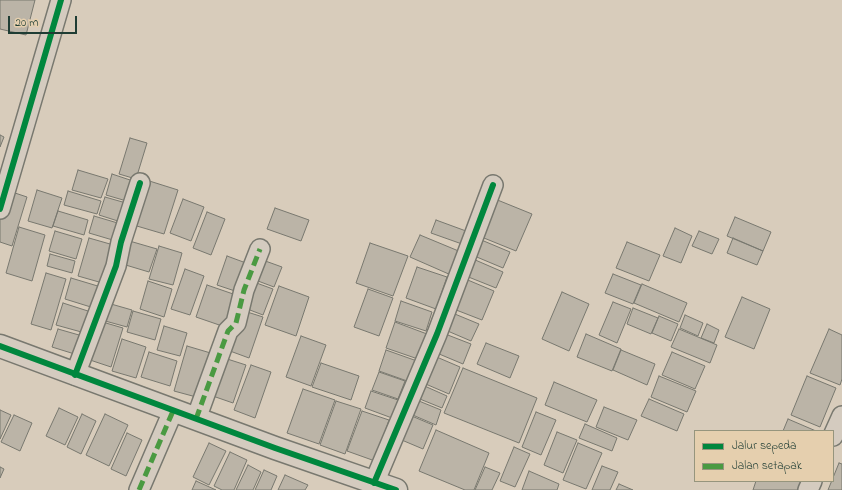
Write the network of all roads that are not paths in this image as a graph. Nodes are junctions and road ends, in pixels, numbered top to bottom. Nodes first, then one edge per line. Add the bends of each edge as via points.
1 (61, 0) edge
2 (140, 183) dead end
3 (494, 185) dead end
4 (0, 209) edge
5 (260, 248) dead end
6 (0, 346) edge
7 (75, 375) junction
8 (173, 410) junction
9 (842, 416) edge
10 (196, 419) junction
11 (834, 434) edge
12 (374, 483) junction
13 (139, 490) edge
14 (396, 490) edge

1 - 4 street
2 - 7 street via 120,242 116,266
3 - 12 street
5 - 10 street via 244,290 236,323 228,331
6 - 7 street
7 - 8 street
8 - 10 street
8 - 13 street
9 - 11 street
10 - 12 street
12 - 14 street

